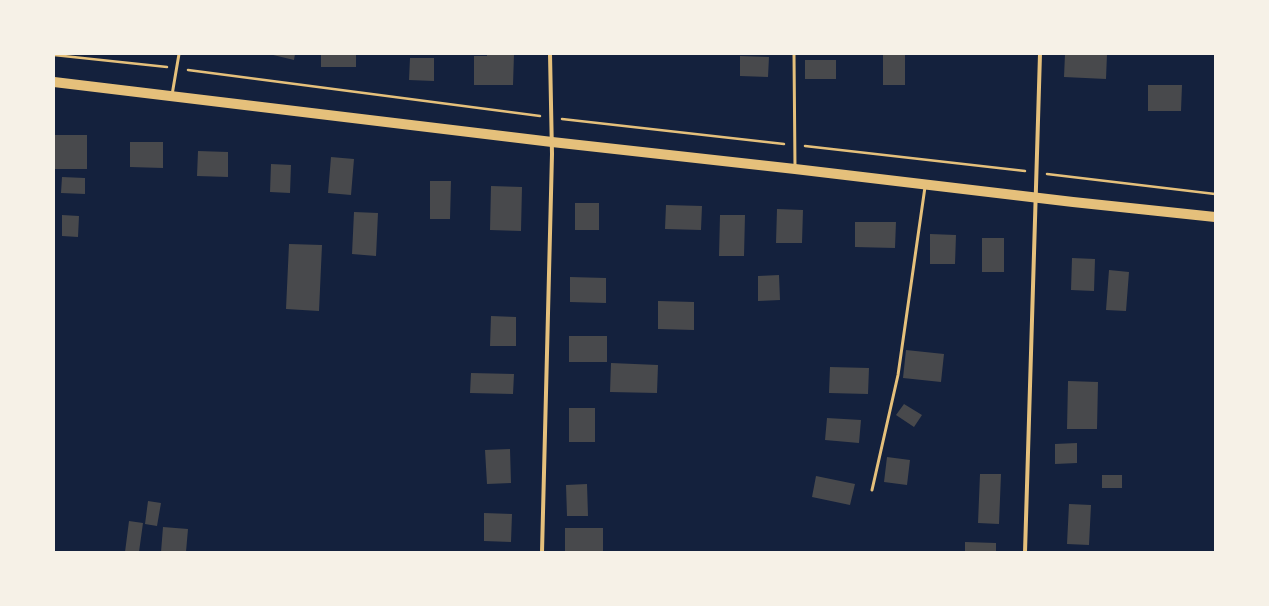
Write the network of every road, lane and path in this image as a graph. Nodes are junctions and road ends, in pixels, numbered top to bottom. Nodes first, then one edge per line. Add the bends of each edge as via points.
1 (179, 54) edge
2 (550, 54) edge
3 (794, 54) edge
4 (1040, 54) edge
5 (54, 55) edge
6 (177, 68) junction
7 (54, 82) edge
8 (172, 97) junction
9 (551, 118) junction
10 (552, 142) junction
11 (795, 145) junction
12 (795, 169) junction
13 (1036, 172) junction
14 (925, 185) junction
15 (1215, 194) edge
16 (1036, 197) junction
17 (1215, 217) edge
18 (872, 490) dead end
19 (542, 552) edge
20 (1025, 552) edge

1 - 6 lane
2 - 9 street
3 - 11 lane
4 - 13 street
5 - 6 path
6 - 8 lane
6 - 9 path
7 - 8 main road
8 - 10 main road
9 - 10 street
9 - 11 path
10 - 12 main road
10 - 19 street
11 - 12 lane
11 - 13 path
12 - 14 main road
13 - 15 path
13 - 16 street
14 - 16 main road
14 - 18 lane via 898,375
16 - 17 main road
16 - 20 street

